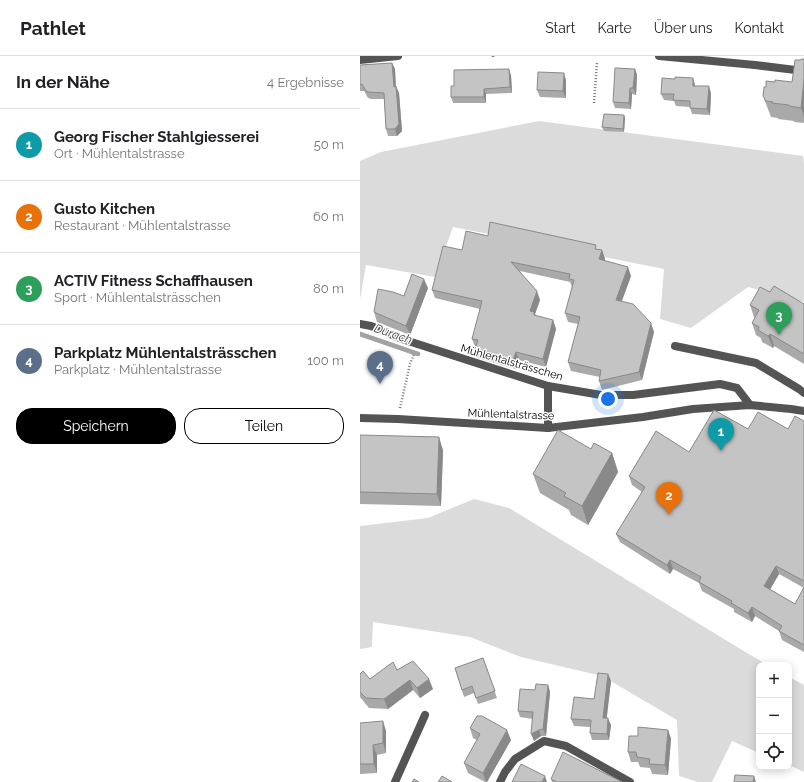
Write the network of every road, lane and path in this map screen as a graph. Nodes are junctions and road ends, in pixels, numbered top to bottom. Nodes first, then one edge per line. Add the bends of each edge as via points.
1 (398, 56) edge
2 (659, 56) edge
3 (360, 60) edge
4 (597, 62) dead end
5 (804, 71) edge
6 (594, 103) dead end
7 (360, 324) edge
8 (675, 346) dead end
9 (412, 360) dead end
10 (548, 386) junction
11 (804, 393) edge
12 (750, 405) junction
13 (804, 411) edge
14 (360, 418) edge
15 (398, 419) junction
16 (548, 428) junction
17 (424, 715) dead end
18 (395, 782) edge
19 (500, 782) edge
20 (630, 782) edge

1 - 3 street
2 - 5 street
4 - 6 path
7 - 10 street, Mühlentalsträsschen
8 - 11 street via 756,363
9 - 15 path
10 - 12 street, Mühlentalsträsschen via 602,395 634,395 720,384 737,388
10 - 16 street
12 - 13 street, Mühlentalstrasse
12 - 16 street, Mühlentalstrasse via 693,409
14 - 15 street, Mühlentalstrasse
15 - 16 street, Mühlentalstrasse
17 - 18 street
19 - 20 street via 515,759 544,741 566,746

